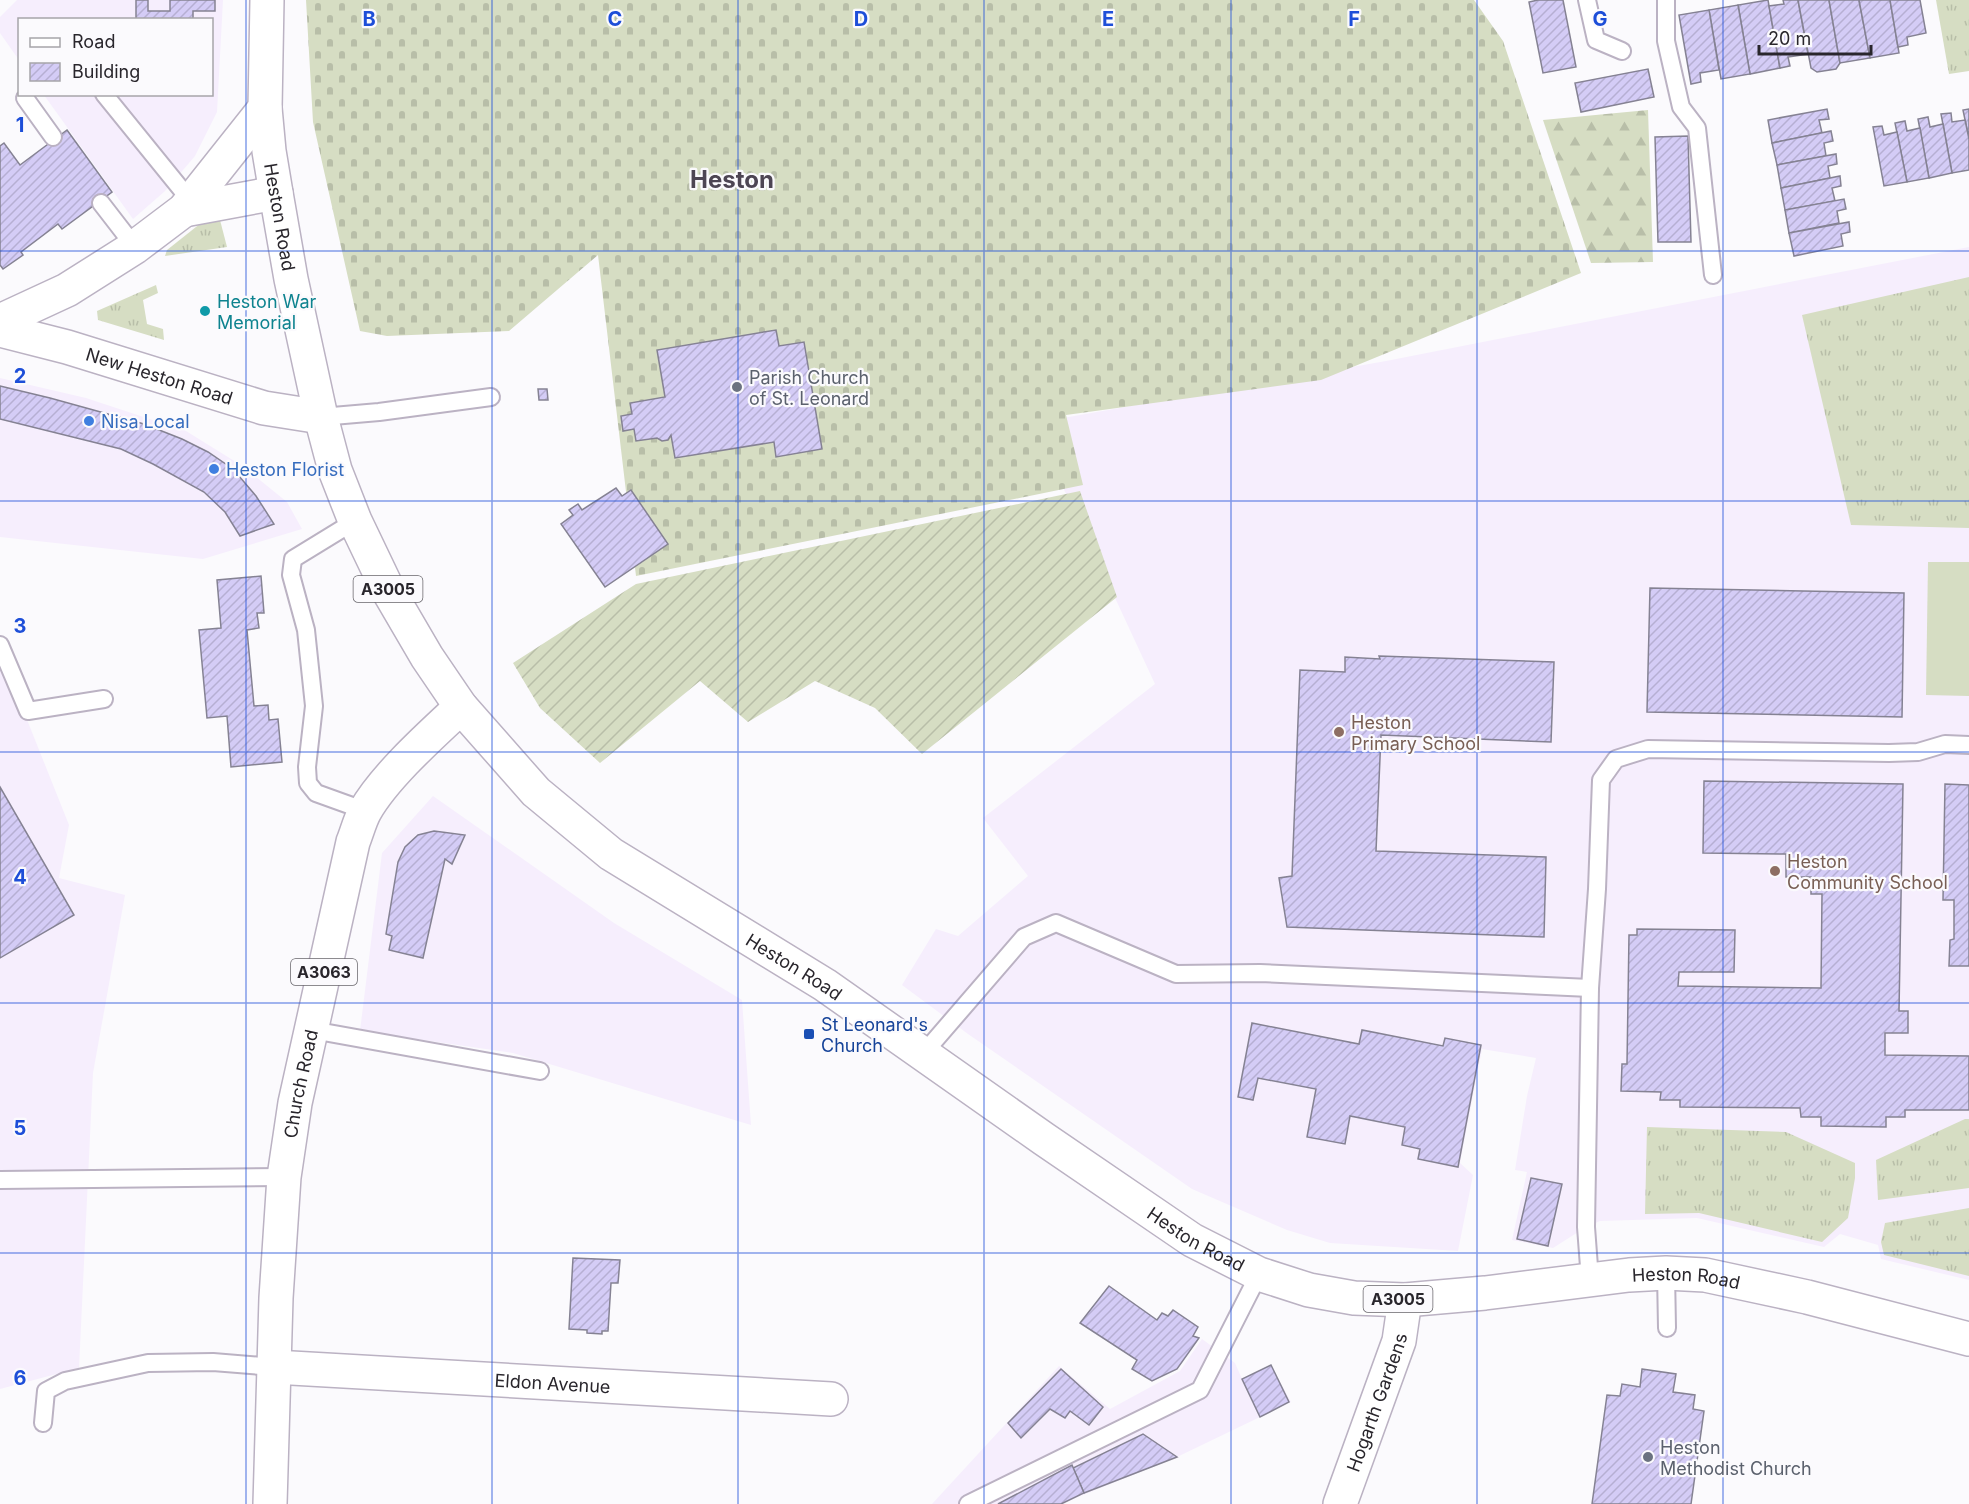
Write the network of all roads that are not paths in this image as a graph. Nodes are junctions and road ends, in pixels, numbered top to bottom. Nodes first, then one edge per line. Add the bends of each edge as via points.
1 (267, 0) edge
2 (1587, 0) edge
3 (1666, 0) edge
4 (1622, 51) dead end
5 (106, 96) edge
6 (25, 98) dead end
7 (265, 108) junction
8 (53, 137) dead end
9 (276, 193) junction
10 (101, 203) dead end
11 (190, 206) junction
12 (135, 247) junction
13 (1713, 275) dead end
14 (0, 321) edge
15 (0, 330) edge
16 (491, 397) dead end
17 (321, 417) junction
18 (355, 521) junction
19 (0, 645) edge
20 (104, 699) dead end
21 (461, 707) junction
22 (1969, 745) edge
23 (366, 811) junction
24 (1590, 988) junction
25 (312, 1030) junction
26 (923, 1054) junction
27 (540, 1071) dead end
28 (284, 1178) junction
29 (0, 1180) edge
30 (1666, 1273) junction
31 (1259, 1274) junction
32 (1590, 1280) junction
33 (1405, 1300) junction
34 (1667, 1328) dead end
35 (1969, 1339) edge
36 (274, 1367) junction
37 (831, 1399) dead end
38 (43, 1423) dead end
39 (270, 1504) edge
40 (968, 1504) edge
41 (1340, 1504) edge

1 - 7 main road, Heston Road / A3005
2 - 4 lane via 1596,40
3 - 13 lane via 1666,41 1681,107 1697,128
5 - 11 lane
6 - 8 lane
7 - 9 main road, Heston Road / A3005
7 - 11 main road
9 - 11 main road
9 - 17 main road, Heston Road / A3005
10 - 12 lane
11 - 12 main road
12 - 14 main road via 67,290
15 - 17 main road, New Heston Road via 264,408
16 - 17 lane
17 - 18 main road, Heston Road / A3005 via 335,470
18 - 21 main road, Heston Road / A3005 via 389,592
18 - 23 lane via 293,559 291,575 306,630 314,706 308,783 316,792
19 - 20 lane via 28,711
21 - 23 main road, Church Road / A3063 via 411,755
21 - 26 main road, Heston Road / A3005 via 536,792 611,855 825,985
22 - 24 lane via 1945,744 1918,752 1889,753 1648,749 1616,759 1601,780
23 - 25 main road, Church Road / A3063 via 353,842
24 - 26 lane via 1260,973 1176,974 1056,923 1024,937
24 - 32 lane via 1586,1227
25 - 27 lane
25 - 28 main road, Church Road / A3063 via 295,1103
26 - 31 main road, Heston Road / A3005 via 1192,1240
28 - 29 lane
28 - 36 main road, Church Road / A3063
30 - 32 main road, Heston Road / A3005
30 - 34 lane
30 - 35 main road, Heston Road / A3005 via 1705,1275
31 - 33 main road, Heston Road / A3005 via 1309,1290 1354,1298
31 - 40 lane via 1200,1390
32 - 33 main road, Heston Road / A3005
33 - 41 main road, Hogarth Gardens via 1399,1341
36 - 37 main road, Eldon Avenue
36 - 38 lane via 213,1362 148,1363 65,1381 46,1391
36 - 39 main road, Church Road / A3063

